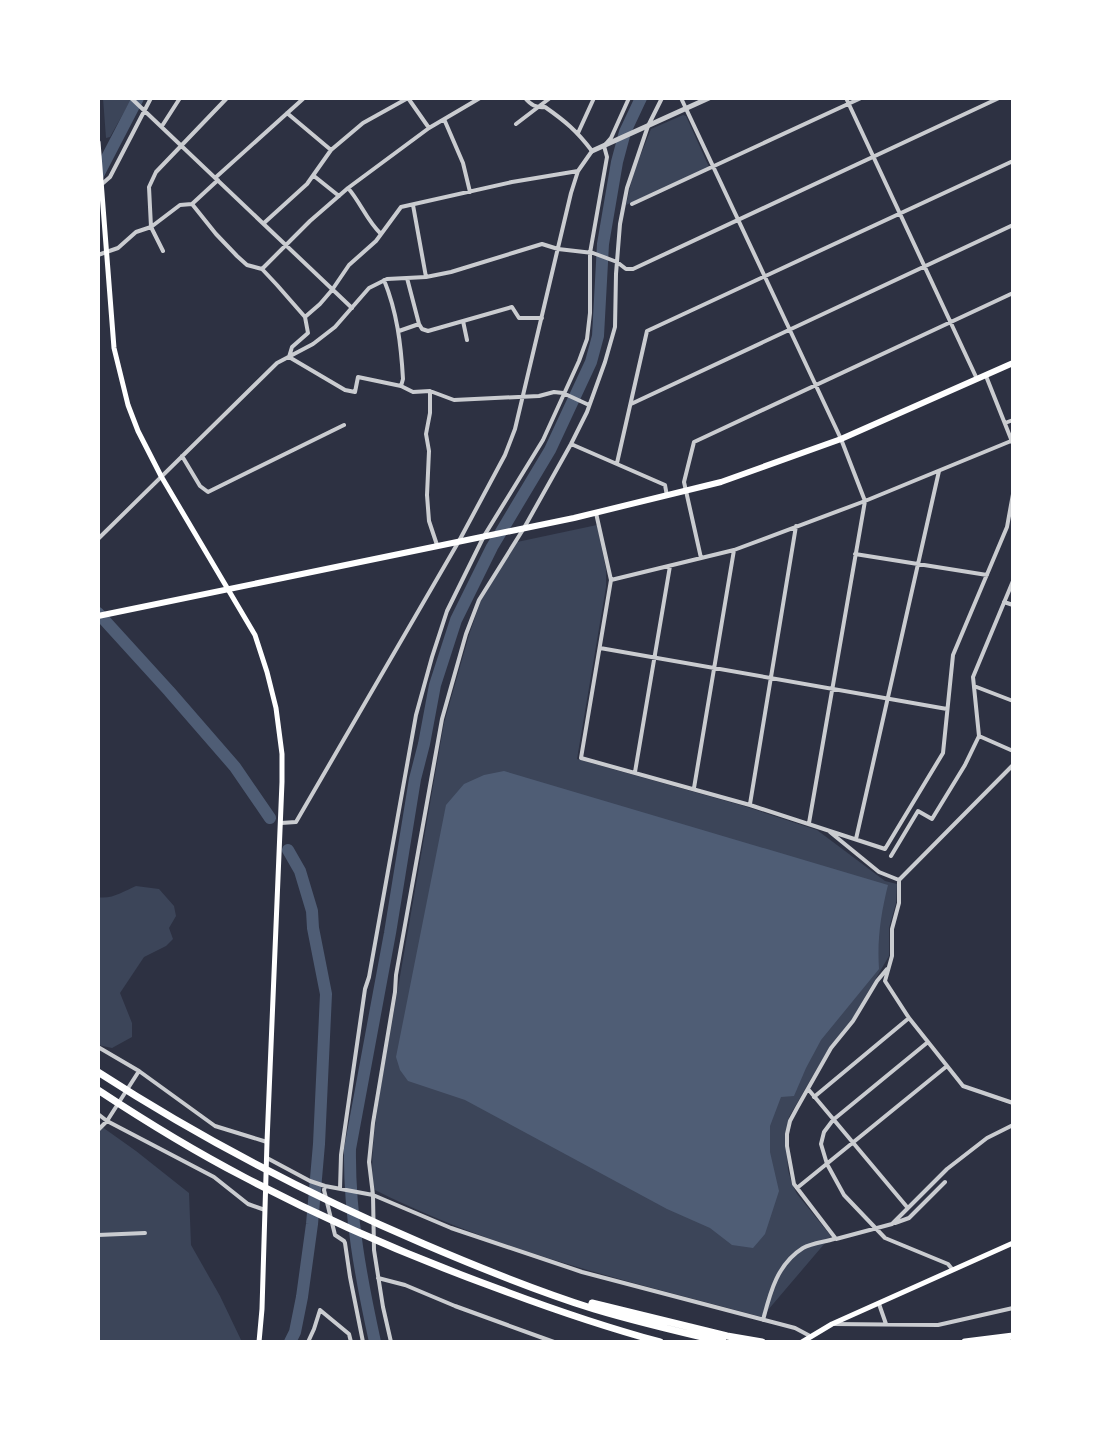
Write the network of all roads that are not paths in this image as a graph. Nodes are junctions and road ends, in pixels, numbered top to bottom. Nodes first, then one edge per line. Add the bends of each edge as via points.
1 (131, 98) edge
2 (151, 98) edge
3 (180, 98) edge
4 (227, 98) edge
5 (304, 98) edge
6 (408, 98) edge
7 (480, 98) edge
8 (525, 98) edge
9 (550, 98) edge
10 (594, 98) edge
11 (629, 98) edge
12 (662, 98) edge
13 (681, 98) edge
14 (709, 98) edge
15 (861, 98) edge
16 (999, 98) edge
17 (848, 101) edge
18 (539, 108) junction
19 (686, 109) junction
20 (144, 110) junction
21 (287, 113) junction
22 (444, 119) junction
23 (516, 124) dead end
24 (162, 126) junction
25 (648, 126) junction
26 (429, 128) junction
27 (578, 133) junction
28 (98, 142) edge
29 (181, 145) junction
30 (604, 146) junction
31 (331, 150) junction
32 (592, 151) junction
33 (874, 157) junction
34 (1013, 161) edge
35 (712, 166) junction
36 (578, 171) junction
37 (314, 176) junction
38 (217, 179) junction
39 (102, 184) junction
40 (348, 188) junction
41 (470, 192) junction
42 (339, 196) junction
43 (192, 204) junction
44 (632, 204) dead end
45 (413, 205) junction
46 (900, 213) junction
47 (737, 219) junction
48 (263, 223) junction
49 (1013, 225) edge
50 (151, 227) junction
51 (381, 234) junction
52 (286, 245) junction
53 (558, 249) junction
54 (163, 251) dead end
55 (108, 252) junction
56 (591, 253) junction
57 (98, 255) edge
58 (616, 262) junction
59 (925, 267) junction
60 (262, 269) junction
61 (764, 276) junction
62 (426, 277) junction
63 (407, 278) junction
64 (384, 280) junction
65 (332, 290) junction
66 (1013, 293) edge
67 (352, 308) junction
68 (305, 317) junction
69 (542, 318) junction
70 (463, 321) junction
71 (951, 322) junction
72 (419, 324) junction
73 (789, 330) junction
74 (399, 331) junction
75 (467, 340) dead end
76 (289, 357) junction
77 (1013, 363) edge
78 (986, 375) junction
79 (977, 379) junction
80 (401, 386) junction
81 (815, 386) junction
82 (430, 391) junction
83 (565, 394) junction
84 (523, 397) junction
85 (589, 405) junction
86 (631, 405) junction
87 (1013, 420) edge
88 (1005, 423) junction
89 (344, 425) dead end
90 (841, 439) junction
91 (1012, 443) edge
92 (571, 444) junction
93 (182, 456) junction
94 (617, 463) junction
95 (939, 471) junction
96 (161, 476) junction
97 (685, 492) junction
98 (1013, 494) edge
99 (667, 496) junction
100 (865, 501) junction
101 (596, 513) junction
102 (796, 526) junction
103 (524, 528) junction
104 (484, 536) junction
105 (98, 539) edge
106 (459, 541) junction
107 (437, 545) junction
108 (734, 550) junction
109 (855, 554) junction
110 (701, 558) junction
111 (918, 563) junction
112 (670, 566) junction
113 (987, 575) junction
114 (611, 580) junction
115 (1013, 581) edge
116 (229, 589) junction
117 (1004, 602) junction
118 (1013, 605) edge
119 (98, 616) edge
120 (600, 648) junction
121 (655, 658) junction
122 (714, 668) junction
123 (772, 678) junction
124 (974, 686) junction
125 (832, 688) junction
126 (888, 698) junction
127 (1013, 700) edge
128 (947, 709) junction
129 (979, 736) junction
130 (1013, 751) edge
131 (1013, 765) edge
132 (635, 772) junction
133 (694, 788) junction
134 (750, 805) junction
135 (281, 823) junction
136 (809, 823) junction
137 (829, 830) junction
138 (856, 840) junction
139 (891, 856) dead end
140 (899, 880) junction
141 (887, 969) junction
142 (909, 1018) junction
143 (928, 1042) junction
144 (98, 1047) edge
145 (947, 1066) junction
146 (139, 1071) junction
147 (98, 1072) edge
148 (808, 1089) junction
149 (98, 1090) edge
150 (814, 1097) junction
151 (1013, 1103) edge
152 (98, 1114) edge
153 (833, 1120) junction
154 (107, 1121) junction
155 (1013, 1125) edge
156 (98, 1130) edge
157 (267, 1142) junction
158 (853, 1143) junction
159 (266, 1158) junction
160 (827, 1164) junction
161 (945, 1182) dead end
162 (325, 1186) junction
163 (797, 1188) junction
164 (340, 1189) junction
165 (373, 1195) junction
166 (907, 1208) junction
167 (265, 1210) junction
168 (892, 1224) junction
169 (876, 1229) junction
170 (145, 1233) dead end
171 (98, 1235) edge
172 (836, 1239) junction
173 (1013, 1243) edge
174 (952, 1269) junction
175 (378, 1278) junction
176 (543, 1291) junction
177 (878, 1303) junction
178 (1013, 1308) edge
179 (763, 1320) junction
180 (832, 1324) junction
181 (886, 1324) junction
182 (938, 1325) junction
183 (938, 1333) dead end
184 (810, 1336) junction
185 (1013, 1336) edge
186 (259, 1342) edge
187 (308, 1342) edge
188 (351, 1342) edge
189 (363, 1342) edge
190 (391, 1342) edge
191 (554, 1342) edge
192 (660, 1342) edge
193 (723, 1342) edge
194 (762, 1342) edge
195 (802, 1342) edge
196 (965, 1342) edge

1 - 20 street
2 - 20 street
3 - 24 street
4 - 29 street
5 - 21 street
6 - 26 street
6 - 31 street via 363,123
7 - 22 street
8 - 18 street
9 - 18 street
10 - 27 street
11 - 30 street
12 - 25 street
13 - 19 street
14 - 19 street
15 - 17 street
16 - 33 street
17 - 33 street
17 - 35 street
18 - 23 street
18 - 27 street via 545,107
19 - 25 street
19 - 35 street
20 - 24 street
20 - 39 street
21 - 31 street
21 - 38 street
22 - 26 street
22 - 41 street
24 - 29 street
25 - 30 street
25 - 58 street via 627,188
26 - 40 street
27 - 32 street
28 - 39 main road
29 - 38 street
29 - 50 street via 149,187
30 - 32 street
30 - 56 street via 607,157
31 - 37 street
32 - 36 street
33 - 46 street
33 - 47 street
34 - 46 street
35 - 44 street
35 - 47 street
36 - 41 street
36 - 53 street
37 - 42 street
37 - 48 street
38 - 43 street
38 - 48 street
39 - 55 main road
40 - 42 street
40 - 51 street
41 - 45 street
42 - 52 street
43 - 50 street via 180,205
43 - 60 street via 237,256
45 - 51 street via 401,207
45 - 62 street
46 - 59 street
46 - 61 street
47 - 58 street via 633,269
47 - 61 street
48 - 52 street
49 - 59 street
50 - 54 street
50 - 55 street
51 - 65 street
52 - 60 street
52 - 65 street
53 - 56 street
53 - 62 street via 542,244
53 - 69 street
55 - 57 street
55 - 96 main road via 121,378 138,431
56 - 58 street
56 - 83 street via 587,339
58 - 85 street via 615,327
59 - 71 street
59 - 73 street
60 - 68 street
61 - 73 street
61 - 86 street via 647,331
62 - 63 street
63 - 64 street
63 - 72 street
64 - 67 street
64 - 74 street
65 - 67 street
65 - 68 street
66 - 71 street
67 - 76 street via 335,327
68 - 76 street via 308,333
69 - 70 street via 519,318 512,307
69 - 84 street
70 - 72 street via 428,331
70 - 75 street
71 - 79 street
71 - 81 street
72 - 74 street
73 - 81 street
73 - 86 street
74 - 80 street
76 - 80 street via 345,390 355,392 358,377
76 - 93 street
77 - 78 highway
78 - 79 highway
78 - 88 street
79 - 90 highway
80 - 82 street
81 - 90 street
81 - 97 street via 694,442
82 - 84 street via 454,400
82 - 107 street via 427,495
83 - 84 street
83 - 85 street
83 - 104 street
84 - 106 street via 505,455
85 - 92 street
86 - 94 street
87 - 88 street
88 - 91 street
89 - 93 street via 208,492
90 - 97 highway
90 - 100 street
91 - 95 street
92 - 94 street
92 - 103 street
93 - 96 street
94 - 99 street via 665,485
95 - 100 street
95 - 111 street
96 - 105 street
96 - 116 main road
97 - 99 highway
97 - 110 street
98 - 113 street via 1007,527
99 - 101 highway
100 - 102 street
100 - 109 street
101 - 103 highway
101 - 114 street
102 - 108 street
102 - 123 street
103 - 104 highway
103 - 165 street via 479,600 442,719 373,1123
104 - 106 highway
104 - 164 street via 447,611 416,715 365,989
106 - 107 highway
106 - 135 street via 296,822
107 - 116 highway
108 - 110 street
108 - 122 street
109 - 111 street
109 - 125 street
110 - 112 street
111 - 113 street
111 - 126 street
112 - 114 street
112 - 121 street
113 - 128 street via 953,655
114 - 120 street
115 - 117 street
116 - 119 highway
116 - 135 main road via 255,635 276,708
117 - 118 street
117 - 124 street
120 - 121 street
120 - 132 street via 581,758
121 - 122 street
121 - 132 street
122 - 123 street
122 - 133 street
123 - 125 street
123 - 134 street
124 - 127 street
124 - 129 street
125 - 126 street
125 - 136 street
126 - 128 street
126 - 138 street
128 - 138 street via 943,753 885,849
129 - 130 street
129 - 139 street via 932,819 918,811
131 - 140 street
132 - 133 street
133 - 134 street
134 - 136 street
135 - 157 main road
136 - 137 street
137 - 138 street
137 - 140 street via 879,872
140 - 141 street
141 - 142 street via 885,981
141 - 148 street
142 - 143 street
142 - 150 street
143 - 145 street
143 - 153 street
144 - 146 street
145 - 151 street via 963,1086
145 - 158 street
146 - 154 street
146 - 157 street via 215,1126
147 - 176 highway via 241,1158 326,1201
148 - 150 street
148 - 163 street via 787,1134
149 - 192 highway via 241,1176 377,1241 539,1304
150 - 153 street
152 - 154 street
153 - 158 street
153 - 160 street via 821,1144
154 - 156 street
154 - 167 street
155 - 166 street via 947,1169
157 - 159 main road
158 - 160 street
158 - 166 street
159 - 162 street
159 - 167 main road
160 - 163 street
160 - 169 street via 844,1195
161 - 168 street via 909,1218
162 - 164 street
162 - 189 street via 335,1235 345,1243
163 - 172 street
164 - 165 street
165 - 175 street
165 - 179 street via 451,1228 582,1272
166 - 168 street
167 - 186 main road
168 - 169 street
169 - 172 street
169 - 174 street
170 - 171 street
172 - 179 street via 795,1255 775,1279
173 - 174 main road
174 - 177 main road
175 - 190 street
175 - 191 street
176 - 193 highway
176 - 194 highway
177 - 180 main road
177 - 181 street
178 - 182 street
179 - 184 street
180 - 181 street
180 - 184 main road
181 - 182 street
182 - 183 street
184 - 195 main road
185 - 196 highway
187 - 188 street via 320,1310 349,1334

